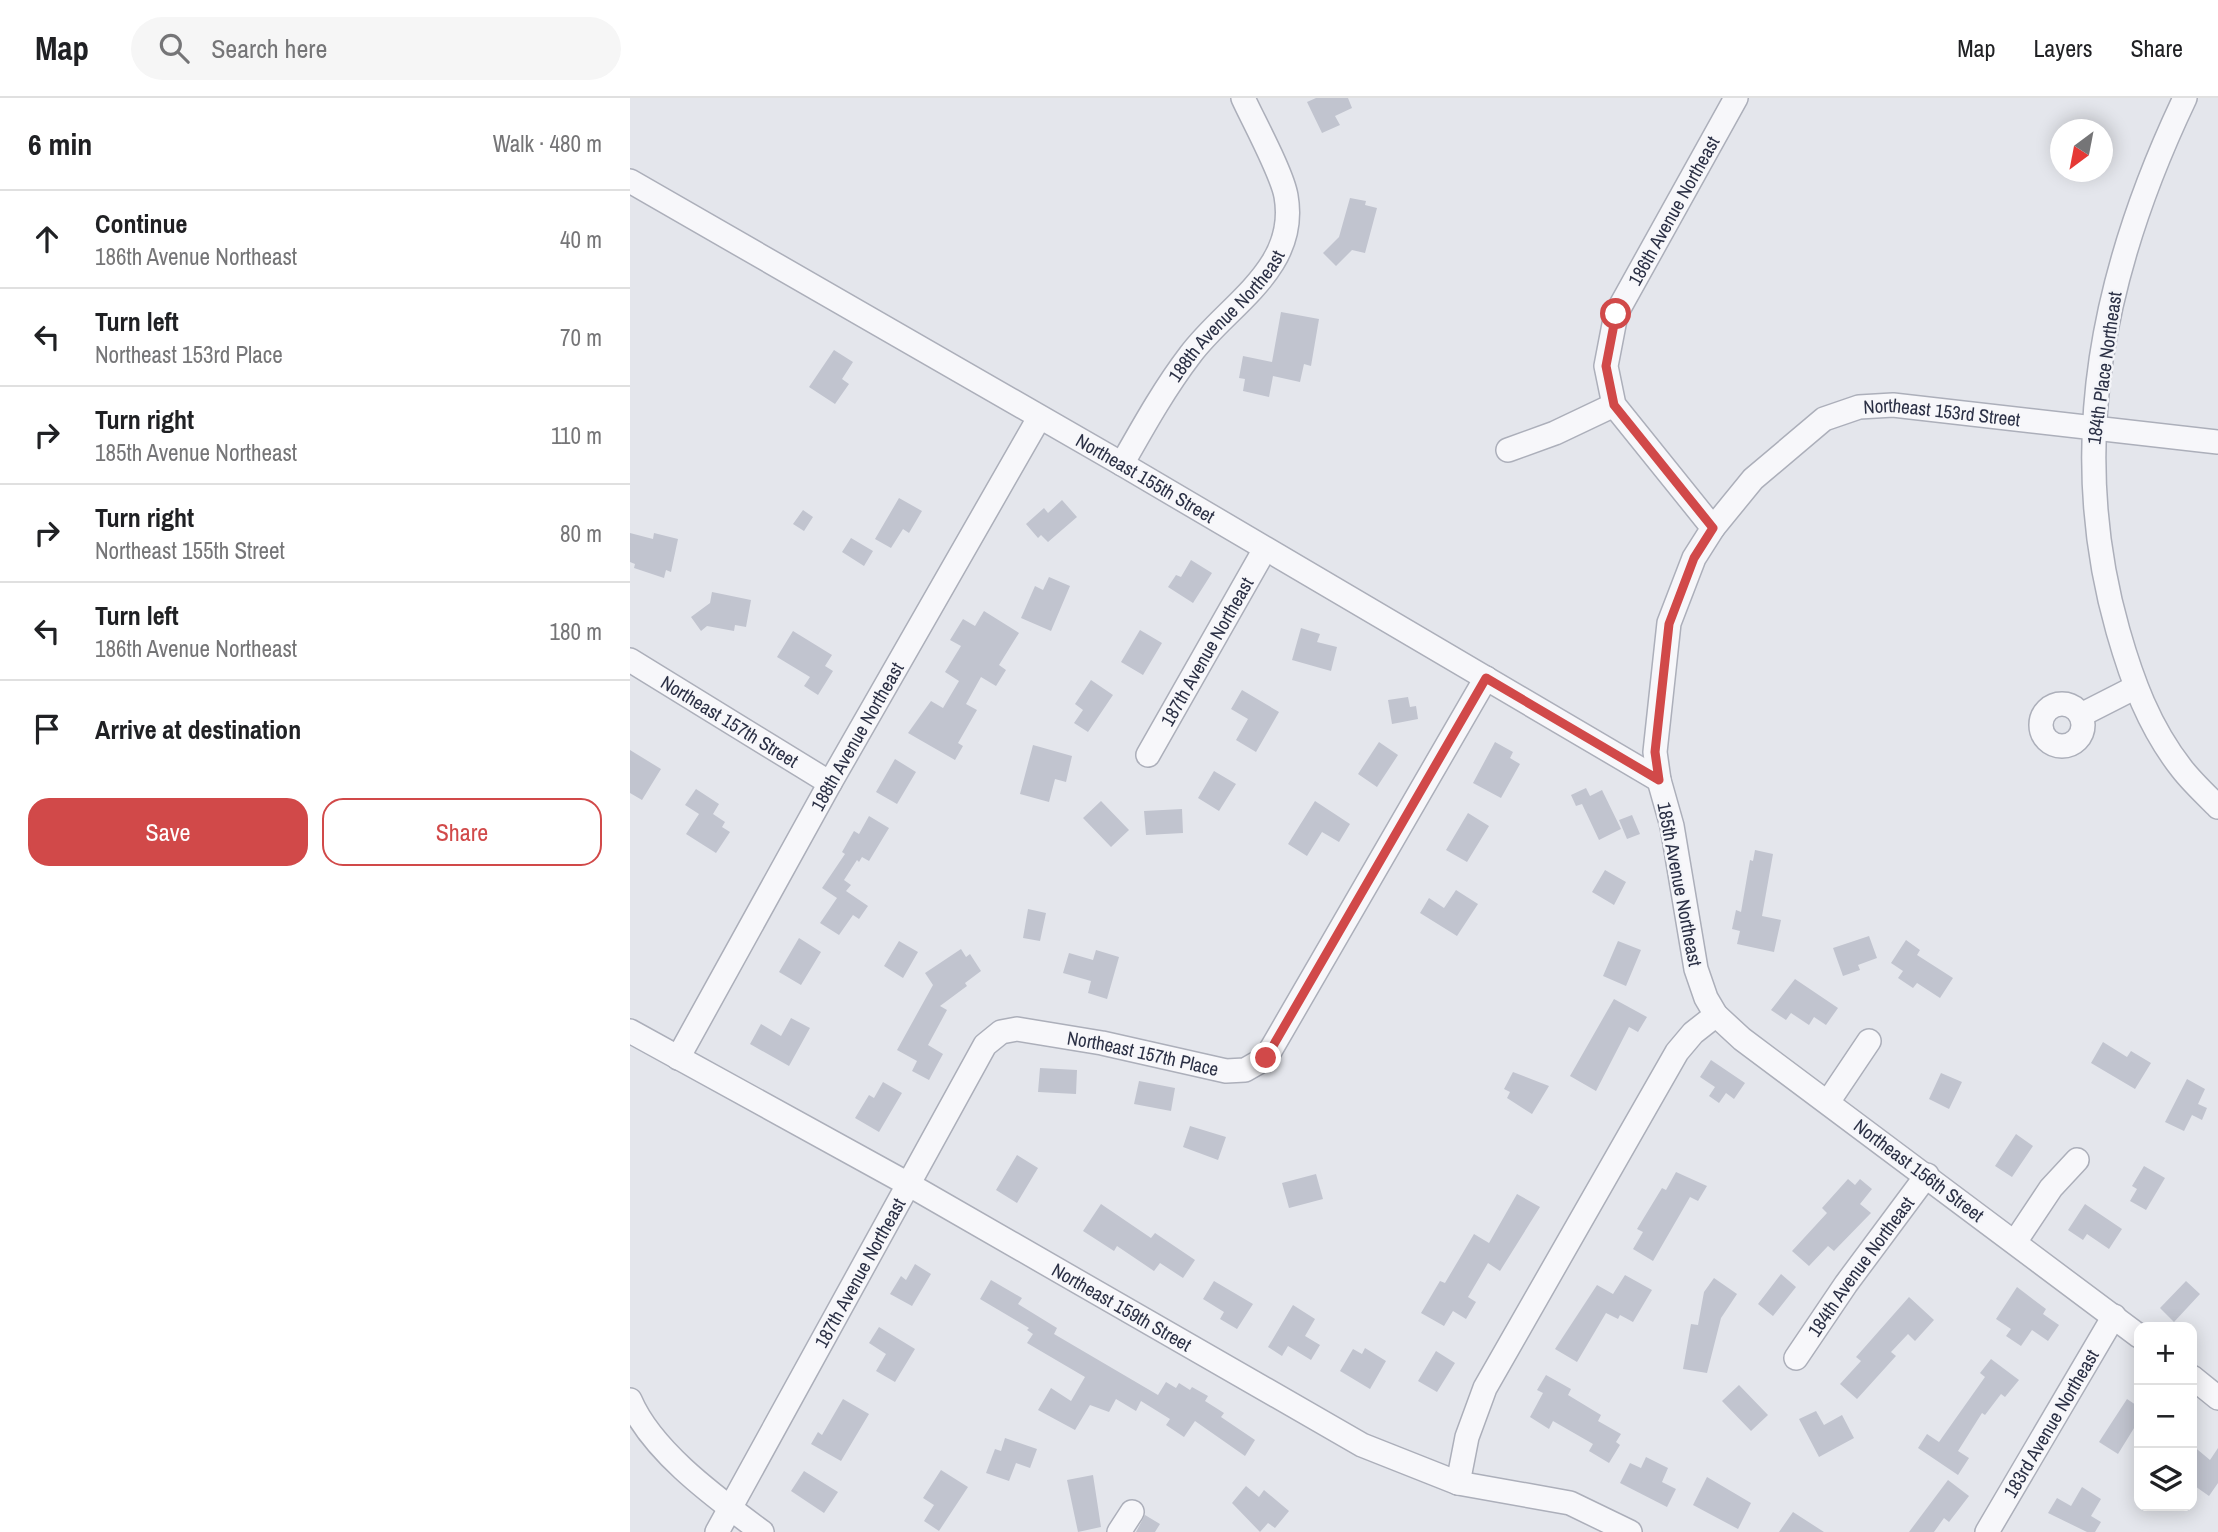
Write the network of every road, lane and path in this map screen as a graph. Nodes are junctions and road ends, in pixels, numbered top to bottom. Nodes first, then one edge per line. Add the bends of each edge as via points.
1 (1243, 98) edge
2 (1736, 98) edge
3 (2185, 98) edge
4 (630, 181) edge
5 (1614, 405) junction
6 (1039, 418) junction
7 (2092, 429) junction
8 (2218, 442) edge
9 (1508, 450) dead end
10 (1122, 464) junction
11 (1713, 528) junction
12 (1265, 549) junction
13 (630, 660) edge
14 (1486, 678) junction
15 (2134, 688) junction
16 (2081, 715) dead end
17 (1148, 755) dead end
18 (1659, 780) junction
19 (830, 783) junction
20 (2218, 807) edge
21 (1711, 1006) junction
22 (1017, 1028) joint
23 (630, 1031) edge
24 (1869, 1041) dead end
25 (678, 1058) junction
26 (1828, 1102) junction
27 (2077, 1160) dead end
28 (1927, 1175) junction
29 (908, 1184) junction
30 (2015, 1242) junction
31 (2114, 1316) junction
32 (2134, 1332) edge
33 (1796, 1358) dead end
34 (2197, 1381) edge
35 (2218, 1398) edge
36 (630, 1400) edge
37 (1458, 1483) junction
38 (730, 1508) junction
39 (1132, 1512) dead end
40 (717, 1532) edge
41 (762, 1532) edge
42 (1119, 1532) edge
43 (1630, 1532) edge
44 (1987, 1532) edge

1 - 10 street, 188th Avenue Northeast via 1286,195 1287,226 1271,267 1193,351 1164,390
2 - 5 street, 186th Avenue Northeast via 1616,314 1606,366
3 - 7 street, 184th Place Northeast via 2157,158 2114,286
4 - 6 street, Northeast 155th Street
5 - 9 street
5 - 11 street
6 - 10 street, Northeast 155th Street
6 - 19 street, 188th Avenue Northeast
7 - 8 street, Northeast 153rd Street
7 - 11 street, Northeast 153rd Street via 1966,411 1859,407 1824,419 1802,436 1753,479
7 - 15 street, 184th Place Northeast via 2098,538
10 - 12 street, Northeast 155th Street
11 - 18 street, 185th Avenue Northeast via 1694,558 1669,624 1655,752
12 - 14 street, Northeast 155th Street
12 - 17 street, 187th Avenue Northeast
13 - 19 street, Northeast 157th Street
14 - 18 street, Northeast 155th Street
14 - 22 street, Northeast 157th Place via 1266,1058 1245,1070 1226,1071
15 - 16 street
15 - 20 street, 184th Place Northeast via 2182,769
18 - 21 street, 185th Avenue Northeast via 1672,826 1696,969
19 - 25 street, 188th Avenue Northeast
21 - 26 street, Northeast 156th Street via 1742,1039
21 - 37 street via 1676,1052 1485,1388 1467,1437
22 - 29 street, 187th Avenue Northeast via 1001,1032 985,1045
23 - 25 street, Northeast 159th Street
24 - 26 street
25 - 29 street, Northeast 159th Street
26 - 28 street, Northeast 156th Street
27 - 30 street via 2051,1188
28 - 30 street, Northeast 156th Street
28 - 33 street, 184th Avenue Northeast
29 - 37 street, Northeast 159th Street via 1362,1445
29 - 38 street, 187th Avenue Northeast
30 - 31 street, Northeast 156th Street
31 - 32 street, Northeast 156th Street
31 - 44 street, 183rd Avenue Northeast
34 - 35 street
36 - 38 street via 668,1454
37 - 43 street, Northeast 159th Street via 1554,1498
38 - 40 street, 187th Avenue Northeast
38 - 41 street
39 - 42 street

